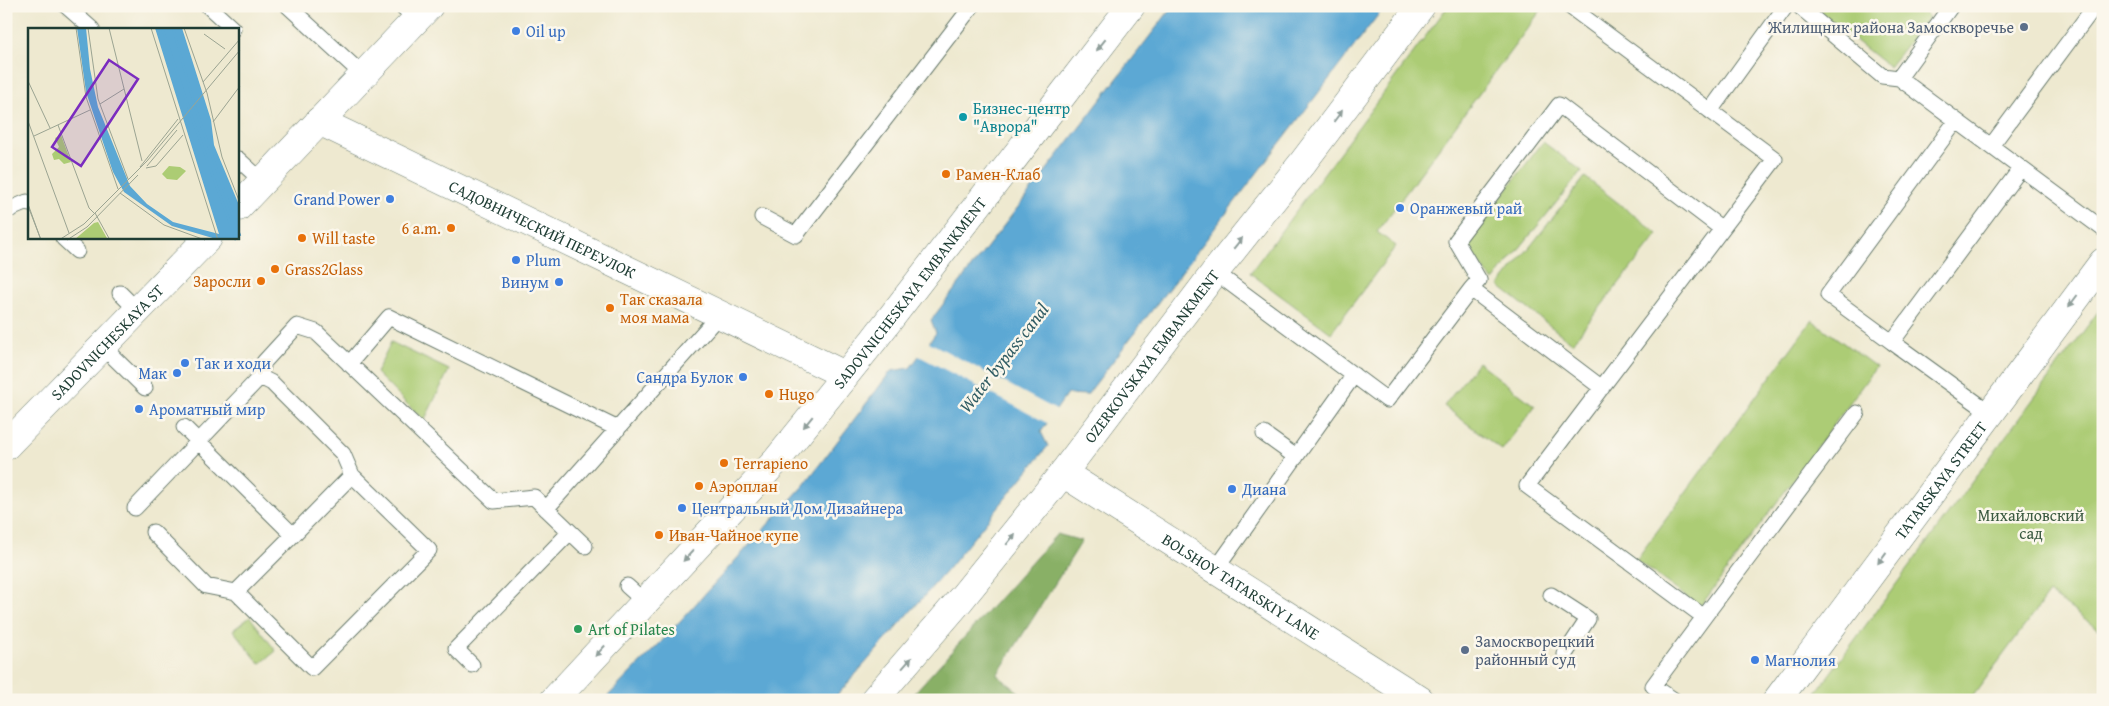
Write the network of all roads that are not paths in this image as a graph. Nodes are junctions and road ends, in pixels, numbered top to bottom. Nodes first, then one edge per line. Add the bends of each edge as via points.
1 (66, 6) edge
2 (208, 6) edge
3 (288, 6) edge
4 (972, 6) edge
5 (1131, 6) edge
6 (1421, 6) edge
7 (1786, 6) edge
8 (1799, 6) edge
9 (1951, 6) edge
10 (2095, 6) edge
11 (1576, 8) edge
12 (416, 11) edge
13 (91, 28) edge
14 (232, 28) edge
15 (363, 75) junction
16 (1899, 78) junction
17 (1710, 110) junction
18 (319, 121) junction
19 (1956, 121) junction
20 (1991, 146) junction
21 (239, 160) edge
22 (2021, 168) junction
23 (262, 181) junction
24 (28, 203) edge
25 (239, 206) edge
26 (6, 212) edge
27 (762, 217) dead end
28 (1722, 229) junction
29 (2103, 229) edge
30 (64, 239) edge
31 (207, 239) edge
32 (77, 251) dead end
33 (2103, 262) edge
34 (1215, 272) junction
35 (1471, 289) junction
36 (720, 314) junction
37 (1892, 342) junction
38 (103, 347) junction
39 (350, 364) junction
40 (845, 375) junction
41 (1354, 376) junction
42 (260, 377) junction
43 (145, 388) dead end
44 (1602, 388) junction
45 (1990, 412) junction
46 (1856, 413) dead end
47 (184, 427) dead end
48 (618, 429) junction
49 (1264, 434) dead end
50 (199, 442) junction
51 (6, 446) edge
52 (1296, 457) junction
53 (1063, 473) junction
54 (352, 475) junction
55 (136, 508) dead end
56 (546, 509) junction
57 (153, 532) dead end
58 (570, 532) junction
59 (293, 535) junction
60 (585, 546) dead end
61 (1216, 569) junction
62 (236, 592) junction
63 (1551, 595) dead end
64 (1704, 617) junction
65 (1565, 654) dead end
66 (472, 665) dead end
67 (554, 700) edge
68 (874, 700) edge
69 (1420, 700) edge
70 (1674, 700) edge
71 (1777, 700) edge

1 - 13 lane
2 - 14 lane
3 - 15 lane
4 - 27 lane via 796,235
5 -> 40 street, SADOVNICHESKAYA EMBANKMENT
34 -> 6 street, OZERKOVSKAYA EMBANKMENT
7 - 17 lane
8 - 16 lane via 1882,76
9 - 16 lane
10 - 20 lane
11 - 17 lane
12 - 15 street
15 - 18 street
16 - 19 lane
17 - 28 lane via 1776,158
18 - 23 street
18 - 36 street, САДОВНИЧЕСКИЙ ПЕРЕУЛОК
19 - 20 lane
19 - 37 lane via 1828,294
20 - 22 lane
21 - 23 lane
22 - 29 lane
22 - 37 lane
23 - 25 street
24 - 26 lane
28 - 35 lane via 1559,105 1456,241 1479,280
28 - 44 lane
30 - 32 lane
31 - 38 street, SADOVNICHESKAYA ST via 129,302
33 -> 45 street, TATARSKAYA STREET
34 - 41 lane
34 - 53 street, OZERKOVSKAYA EMBANKMENT
35 - 41 lane via 1387,400
35 - 44 lane
36 - 40 street, САДОВНИЧЕСКИЙ ПЕРЕУЛОК
36 - 48 lane
37 - 45 lane
38 - 43 lane
38 - 51 street, SADOVNICHESKAYA ST
39 - 42 lane via 316,332 297,326 264,362
39 - 48 lane via 389,317
39 - 56 lane via 494,501 534,497
40 -> 67 street, SADOVNICHESKAYA EMBANKMENT via 776,461 636,594
41 - 52 lane
42 - 50 lane
42 - 54 lane via 272,383 343,454
44 - 64 lane via 1527,486
45 -> 71 street, TATARSKAYA STREET
46 - 64 lane
47 - 50 lane
48 - 56 lane
49 - 52 lane
50 - 55 lane
50 - 59 lane
52 - 61 lane
53 - 61 street, BOLSHOY TATARSKIY LANE
68 -> 53 street, OZERKOVSKAYA EMBANKMENT
54 - 59 lane
54 - 62 lane via 429,550 326,654 312,668
56 - 58 lane
57 - 62 lane via 206,586
58 - 60 lane
58 - 66 lane via 456,649
59 - 62 lane
61 - 69 street, BOLSHOY TATARSKIY LANE
63 - 65 lane via 1588,619
64 - 70 lane via 1653,686

